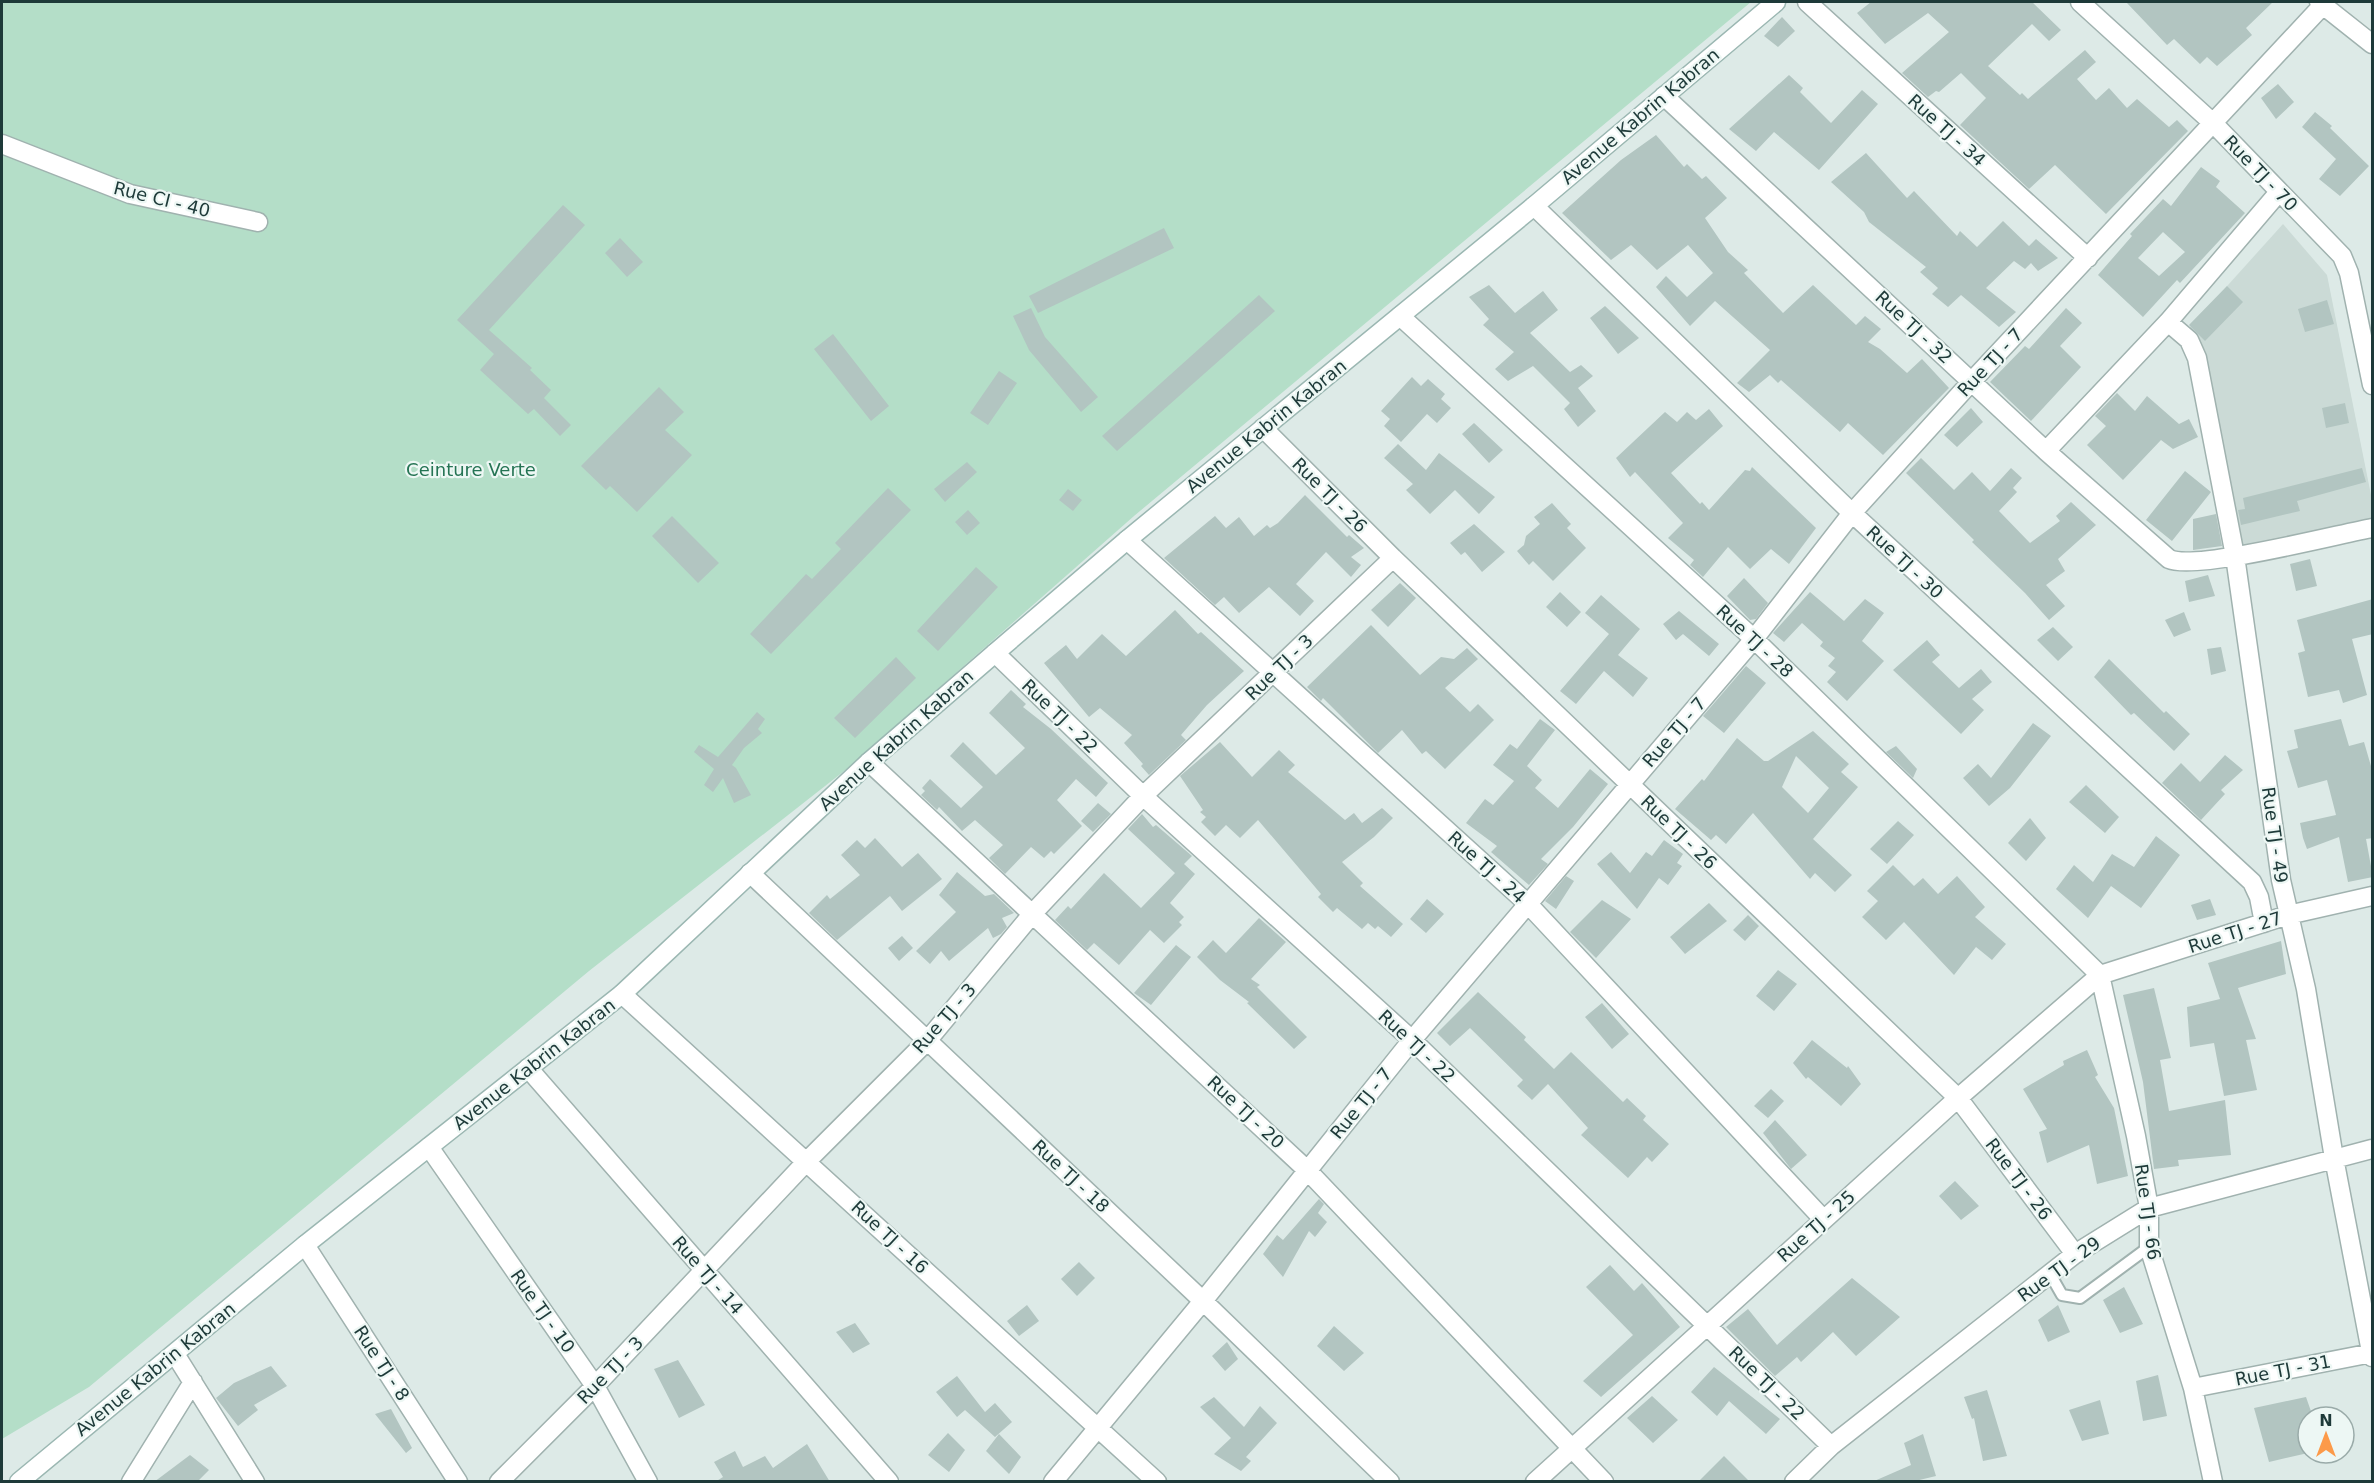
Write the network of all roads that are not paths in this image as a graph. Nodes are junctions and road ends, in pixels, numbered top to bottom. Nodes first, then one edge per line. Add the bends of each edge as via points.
1 (1776, 2) edge
2 (1807, 2) edge
3 (2080, 2) edge
4 (2321, 4) edge
5 (2373, 44) edge
6 (1664, 96) junction
7 (2214, 124) junction
8 (2, 144) edge
9 (2279, 192) junction
10 (1534, 206) junction
11 (258, 222) dead end
12 (2088, 258) junction
13 (1400, 316) junction
14 (2168, 322) junction
15 (1972, 381) junction
16 (2373, 385) edge
17 (1263, 428) junction
18 (2046, 451) junction
19 (1852, 513) junction
20 (2373, 528) edge
21 (1127, 540) junction
22 (2235, 556) junction
23 (1393, 558) junction
24 (1754, 639) junction
25 (995, 653) junction
26 (1273, 673) junction
27 (869, 762) junction
28 (1629, 784) junction
29 (1143, 796) junction
30 (750, 873) junction
31 (2373, 896) edge
32 (1528, 904) junction
33 (1033, 913) junction
34 (2288, 915) junction
35 (2264, 923) junction
36 (2100, 975) junction
37 (622, 994) junction
38 (1412, 1040) junction
39 (927, 1041) junction
40 (528, 1068) junction
41 (1958, 1098) junction
42 (429, 1147) junction
43 (2373, 1149) edge
44 (2334, 1158) junction
45 (807, 1161) junction
46 (1307, 1170) junction
47 (2149, 1208) junction
48 (1823, 1219) junction
49 (305, 1245) junction
50 (2150, 1247) junction
51 (2075, 1254) junction
52 (704, 1270) junction
53 (2050, 1274) junction
54 (1203, 1301) junction
55 (1707, 1325) junction
56 (174, 1353) junction
57 (2372, 1354) edge
58 (192, 1382) junction
59 (595, 1386) junction
60 (2193, 1388) junction
61 (1098, 1429) junction
62 (1831, 1446) junction
63 (1572, 1449) junction
64 (18, 1482) edge
65 (131, 1482) edge
66 (255, 1482) edge
67 (458, 1482) edge
68 (499, 1482) edge
69 (648, 1482) edge
70 (889, 1482) edge
71 (1053, 1482) edge
72 (1157, 1482) edge
73 (1390, 1482) edge
74 (1534, 1482) edge
75 (1604, 1482) edge
76 (1794, 1482) edge
77 (2213, 1482) edge

1 - 6 street, Avenue Kabrin Kabran
2 - 12 street, Rue TJ - 34
3 - 7 street, Rue TJ - 70
4 - 5 street
4 - 7 street, Rue TJ - 7
6 - 10 street, Avenue Kabrin Kabran
6 - 15 street, Rue TJ - 32
7 - 9 street, Rue TJ - 70
7 - 12 street, Rue TJ - 7
8 - 11 street, Rue CI - 40 via 130,194
9 - 14 street
9 - 16 street, Rue TJ - 70 via 2342,256
10 - 13 street, Avenue Kabrin Kabran
10 - 19 street, Rue TJ - 30
12 - 15 street, Rue TJ - 7
13 - 17 street, Avenue Kabrin Kabran
13 - 24 street, Rue TJ - 28
14 - 18 street
14 - 22 street, Rue TJ - 49 via 2194,348
15 - 18 street, Rue TJ - 32
15 - 19 street, Rue TJ - 7
17 - 21 street, Avenue Kabrin Kabran
17 - 23 street, Rue TJ - 26
18 - 22 street, Rue TJ - 32 via 2169,559 2186,563
19 - 24 street, Rue TJ - 7
19 - 35 street, Rue TJ - 30 via 2252,882
20 - 22 street, Rue TJ - 32
21 - 25 street, Avenue Kabrin Kabran
21 - 26 street, Rue TJ - 24
22 - 34 street, Rue TJ - 49
23 - 26 street, Rue TJ - 3
23 - 28 street, Rue TJ - 26
24 - 28 street, Rue TJ - 7
24 - 36 street, Rue TJ - 28
25 - 27 street, Avenue Kabrin Kabran
25 - 29 street, Rue TJ - 22
26 - 29 street, Rue TJ - 3
26 - 32 street, Rue TJ - 24
27 - 30 street, Avenue Kabrin Kabran
27 - 33 street, Rue TJ - 20
28 - 32 street, Rue TJ - 7
28 - 41 street, Rue TJ - 26
29 - 33 street, Rue TJ - 3
29 - 38 street, Rue TJ - 22
30 - 37 street, Avenue Kabrin Kabran
30 - 39 street, Rue TJ - 18
31 - 34 street, Rue TJ - 27
32 - 38 street, Rue TJ - 7
32 - 48 street, Rue TJ - 24
33 - 39 street, Rue TJ - 3
33 - 46 street, Rue TJ - 20
34 - 35 street, Rue TJ - 27
34 - 44 street, Rue TJ - 49 via 2306,988
35 - 36 street, Rue TJ - 27
36 - 41 street, Rue TJ - 25
36 - 47 street, Rue TJ - 66 via 2122,1065
37 - 40 street, Avenue Kabrin Kabran
37 - 45 street, Rue TJ - 16
38 - 46 street, Rue TJ - 7
38 - 55 street, Rue TJ - 22
39 - 45 street, Rue TJ - 3
39 - 54 street, Rue TJ - 18
40 - 42 street, Avenue Kabrin Kabran
40 - 52 street, Rue TJ - 14
41 - 48 street, Rue TJ - 25
41 - 51 street, Rue TJ - 26
42 - 49 street, Avenue Kabrin Kabran
42 - 59 street, Rue TJ - 10
43 - 44 street, Rue TJ - 29
44 - 47 street, Rue TJ - 29
44 - 57 street, Rue TJ - 49
45 - 52 street, Rue TJ - 3
45 - 61 street, Rue TJ - 16
46 - 54 street, Rue TJ - 7
46 - 63 street, Rue TJ - 20
47 - 50 street, Rue TJ - 66
47 - 51 street, Rue TJ - 29
48 - 55 street, Rue TJ - 25
49 - 56 street, Avenue Kabrin Kabran
49 - 67 street, Rue TJ - 8
50 - 53 lane via 2080,1298 2062,1295
50 - 60 street, Rue TJ - 66
51 - 53 street, Rue TJ - 29
52 - 59 street, Rue TJ - 3
52 - 70 street, Rue TJ - 14
53 - 62 street, Rue TJ - 29
54 - 61 street, Rue TJ - 7
54 - 73 street, Rue TJ - 18
55 - 62 street, Rue TJ - 22
55 - 63 street, Rue TJ - 25
56 - 58 street
56 - 64 street, Avenue Kabrin Kabran
57 - 60 street, Rue TJ - 31
58 - 65 street
58 - 66 street
59 - 68 street, Rue TJ - 3
59 - 69 street, Rue TJ - 10
60 - 77 street, Rue TJ - 66
61 - 71 street, Rue TJ - 7
61 - 72 street, Rue TJ - 16
62 - 76 street, Rue TJ - 29
63 - 74 street, Rue TJ - 25
63 - 75 street, Rue TJ - 20

